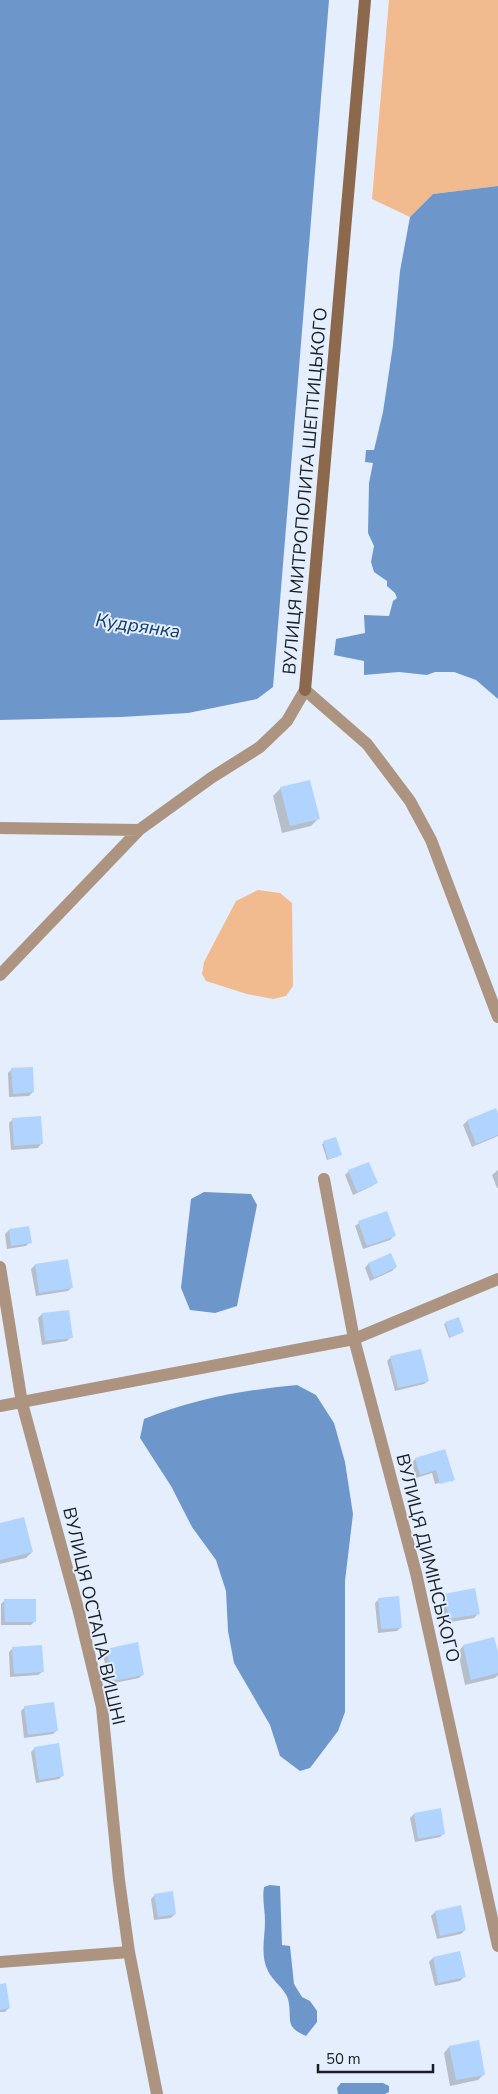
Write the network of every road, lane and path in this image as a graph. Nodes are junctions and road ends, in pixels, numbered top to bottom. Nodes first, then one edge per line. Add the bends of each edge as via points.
1 (365, 0) edge
2 (305, 690) junction
3 (0, 828) edge
4 (139, 830) junction
5 (0, 975) edge
6 (498, 1017) edge
7 (324, 1179) dead end
8 (0, 1267) edge
9 (498, 1279) edge
10 (354, 1339) junction
11 (22, 1403) junction
12 (0, 1406) edge
13 (498, 1946) edge
14 (129, 1952) junction
15 (0, 1962) edge
16 (157, 2094) edge

1 - 2 street, ВУЛИЦЯ МИТРОПОЛИТА ШЕПТИЦЬКОГО
2 - 4 street via 287,721 260,747
2 - 6 street, ВУЛИЦЯ МИТРОПОЛИТА ШЕПТИЦЬКОГО via 367,744 410,801 431,840
3 - 4 street
4 - 5 street
7 - 10 street, ВУЛИЦЯ ДИМІНСЬКОГО
8 - 11 street, ВУЛИЦЯ ОСТАПА ВИШНІ
9 - 10 street
10 - 11 street
10 - 13 street, ВУЛИЦЯ ДИМІНСЬКОГО via 416,1573
11 - 12 street
11 - 14 street, ВУЛИЦЯ ОСТАПА ВИШНІ via 80,1612 102,1707
14 - 15 street
14 - 16 street, ВУЛИЦЯ ОСТАПА ВИШНІ

